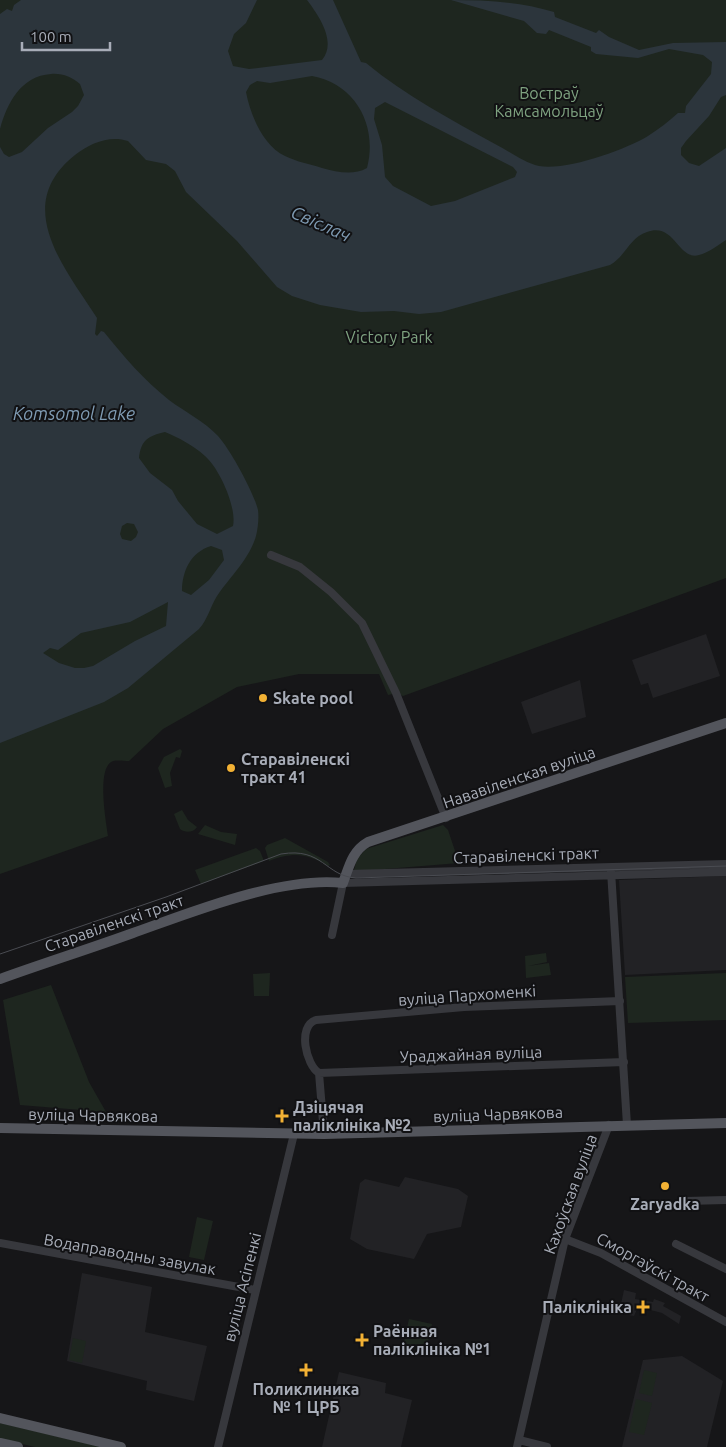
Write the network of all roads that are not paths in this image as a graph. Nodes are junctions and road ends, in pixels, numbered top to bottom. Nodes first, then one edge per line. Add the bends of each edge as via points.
1 (271, 555) dead end
2 (726, 723) edge
3 (446, 818) junction
4 (726, 864) edge
5 (611, 867) junction
6 (726, 872) edge
7 (610, 876) junction
8 (345, 879) junction
9 (332, 935) dead end
10 (0, 979) edge
11 (620, 1000) junction
12 (624, 1062) junction
13 (320, 1073) junction
14 (726, 1123) edge
15 (627, 1125) junction
16 (610, 1126) junction
17 (0, 1128) edge
18 (294, 1134) junction
19 (324, 1134) junction
20 (726, 1200) edge
21 (686, 1201) dead end
22 (565, 1239) junction
23 (0, 1243) edge
24 (676, 1244) dead end
25 (726, 1269) edge
26 (255, 1290) junction
27 (726, 1322) edge
28 (0, 1418) edge
29 (0, 1442) edge
30 (518, 1444) edge
31 (18, 1447) edge
32 (122, 1447) edge
33 (218, 1447) edge
34 (547, 1447) edge

1 - 3 street via 300,566 362,623 396,693
2 - 3 main road, Нававіленская вуліца
3 - 8 main road, Нававіленская вуліца via 363,845 353,856
4 - 5 street, Старавіленскі тракт
5 - 7 street
5 - 8 street, Старавіленскі тракт
6 - 7 street, Старавіленскі тракт
7 - 8 street, Старавіленскі тракт
7 - 11 street
8 - 9 street
8 - 10 main road, Старавіленскі тракт via 302,884 220,902
11 - 12 street
11 - 13 street, вуліца Пархоменкі via 471,1007 316,1020 308,1026 305,1040 311,1065
12 - 13 street, Ураджайная вуліца
12 - 15 street
13 - 19 street
14 - 15 main road, вуліца Чарвякова
15 - 16 main road, вуліца Чарвякова
16 - 19 main road, вуліца Чарвякова
16 - 22 street, Кахоўская вуліца
17 - 18 main road, вуліца Чарвякова
18 - 19 main road, вуліца Чарвякова
18 - 26 street, вуліца Асіпенкі
20 - 21 street
22 - 27 street, Сморгаўскі тракт via 601,1253
22 - 30 street, Кахоўская вуліца
23 - 26 street, Водаправодны завулак
24 - 25 street
26 - 33 street, вуліца Асіпенкі
28 - 32 main road
29 - 31 main road
30 - 34 street

